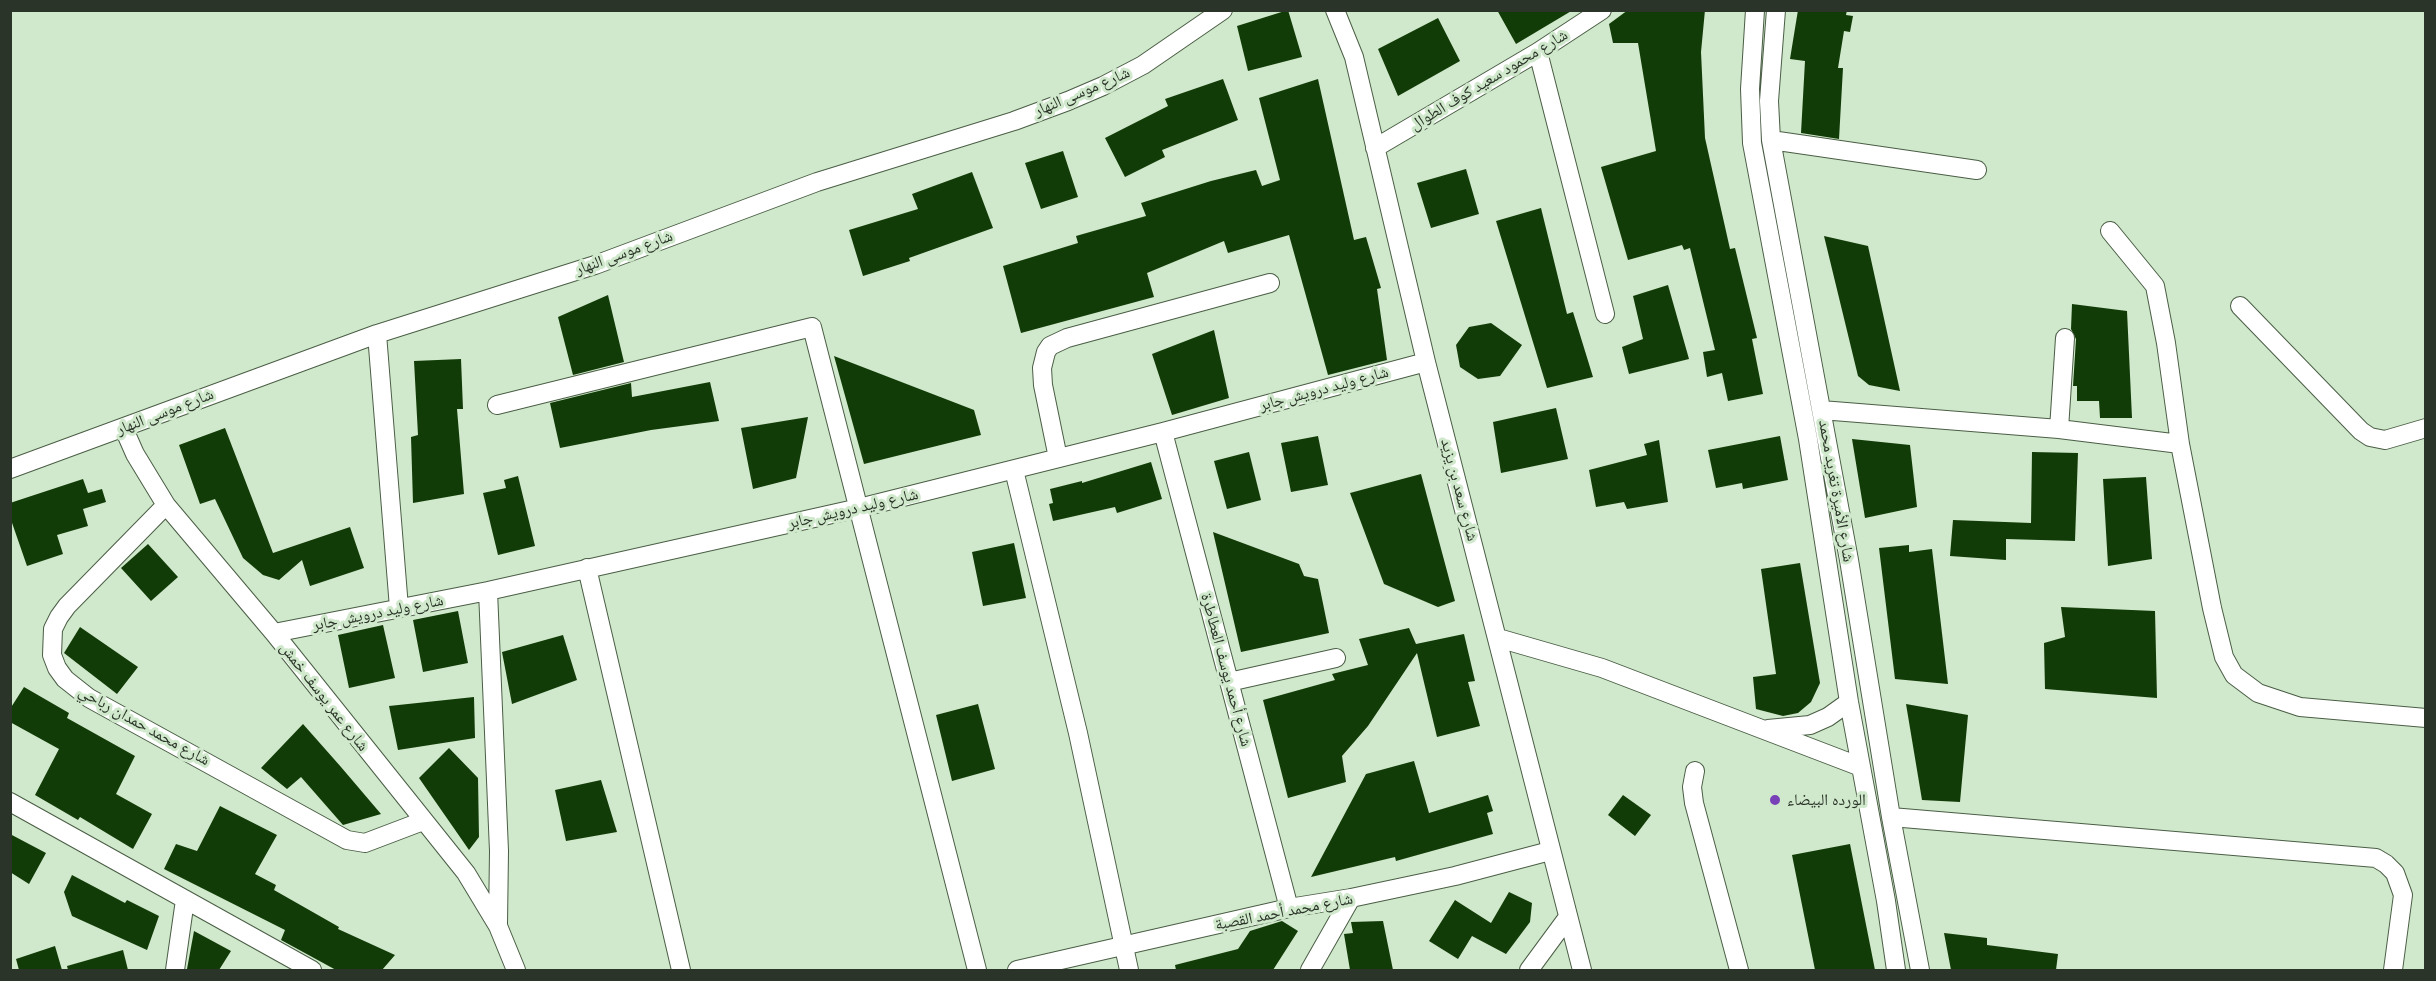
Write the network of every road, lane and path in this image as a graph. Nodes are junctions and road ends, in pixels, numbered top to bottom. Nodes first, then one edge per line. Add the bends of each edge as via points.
1 (1223, 10) edge
2 (1335, 10) edge
3 (1602, 10) edge
4 (1755, 10) edge
5 (1776, 10) edge
6 (1538, 52) junction
7 (1771, 140) junction
8 (1375, 148) junction
9 (1977, 170) dead end
10 (2110, 231) dead end
11 (1270, 283) dead end
12 (2240, 306) dead end
13 (1605, 314) dead end
14 (377, 334) junction
15 (2065, 338) dead end
16 (1426, 362) junction
17 (497, 405) dead end
18 (1821, 410) junction
19 (2426, 428) edge
20 (124, 429) junction
21 (2059, 429) junction
22 (1163, 432) junction
23 (2180, 444) junction
24 (1058, 458) junction
25 (10, 469) edge
26 (1014, 470) junction
27 (166, 504) junction
28 (859, 508) junction
29 (587, 568) junction
30 (488, 591) junction
31 (399, 608) junction
32 (274, 633) junction
33 (1498, 638) junction
34 (1336, 658) dead end
35 (1229, 682) junction
36 (1849, 702) junction
37 (2426, 718) edge
38 (1761, 729) junction
39 (1861, 767) junction
40 (1695, 771) dead end
41 (10, 802) edge
42 (1891, 817) junction
43 (423, 821) junction
44 (1550, 851) junction
45 (1351, 898) junction
46 (184, 900) junction
47 (1289, 908) junction
48 (1568, 917) junction
49 (498, 926) junction
50 (1123, 945) junction
51 (175, 970) edge
52 (312, 970) edge
53 (516, 970) edge
54 (681, 970) edge
55 (977, 970) edge
56 (1017, 970) edge
57 (1129, 970) edge
58 (1310, 970) edge
59 (1529, 970) edge
60 (1582, 970) edge
61 (1739, 970) edge
62 (1896, 970) edge
63 (1920, 970) edge
64 (2393, 970) edge

1 - 14 street, شارع موسى النهار via 1143,65 1068,101 817,182 595,265
2 - 8 street, شارع سعد بن يزيد via 1354,57
3 - 6 street, شارع محمود سعيد كوف الطوال
4 - 36 street, شارع الأميرة تغريد محمد via 1750,89 1752,143 1808,440
5 - 7 street, شارع الأميرة تغريد محمد via 1769,101
6 - 8 street, شارع محمود سعيد كوف الطوال
6 - 13 street
7 - 9 street
7 - 18 street, شارع الأميرة تغريد محمد
8 - 16 street, شارع سعد بن يزيد
10 - 23 street via 2155,286
11 - 24 street via 1067,338 1050,346 1042,368 1043,385
12 - 19 street via 2361,431 2385,440
14 - 20 street, شارع موسى النهار
14 - 31 street
15 - 21 street
16 - 22 street, شارع وليد درويش جابر
16 - 33 street, شارع سعد بن يزيد
17 - 28 street via 812,327
18 - 21 street
18 - 42 street, شارع الأميرة تغريد محمد
20 - 25 street, شارع موسى النهار
20 - 27 street, شارع عمر يوسف خمش
21 - 23 street
22 - 24 street, شارع وليد درويش جابر
22 - 35 street, شارع أحمد يوسف العطاطرة
23 - 37 street via 2224,657 2234,675 2258,693 2300,707
24 - 26 street, شارع وليد درويش جابر
26 - 28 street, شارع وليد درويش جابر
26 - 50 street
27 - 32 street, شارع عمر يوسف خمش
27 - 43 street, شارع محمد حمدان رباحي via 59,617 53,629 52,655 65,679 89,698 347,840 365,843
28 - 29 street, شارع وليد درويش جابر
28 - 55 street
29 - 30 street, شارع وليد درويش جابر
29 - 54 street
30 - 31 street, شارع وليد درويش جابر
30 - 49 street
31 - 32 street, شارع وليد درويش جابر
32 - 43 street, شارع عمر يوسف خمش
33 - 38 street via 1602,668
33 - 44 street, شارع سعد بن يزيد
34 - 35 street
35 - 47 street, شارع أحمد يوسف العطاطرة
36 - 38 street via 1810,725
36 - 39 street, شارع الأميرة تغريد محمد
38 - 39 street
39 - 62 street, شارع الأميرة تغريد محمد
40 - 61 street via 1694,803
41 - 46 street
42 - 63 street, شارع الأميرة تغريد محمد
42 - 64 street via 2376,858 2395,873 2403,895
43 - 49 street, شارع عمر يوسف خمش via 466,873
44 - 45 street, شارع محمد أحمد القصبة
44 - 48 street, شارع سعد بن يزيد
45 - 47 street, شارع محمد أحمد القصبة
45 - 58 street
46 - 51 street
46 - 52 street
47 - 50 street, شارع محمد أحمد القصبة
48 - 59 street
48 - 60 street, شارع سعد بن يزيد
49 - 53 street, شارع عمر يوسف خمش
50 - 56 street, شارع محمد أحمد القصبة
50 - 57 street

